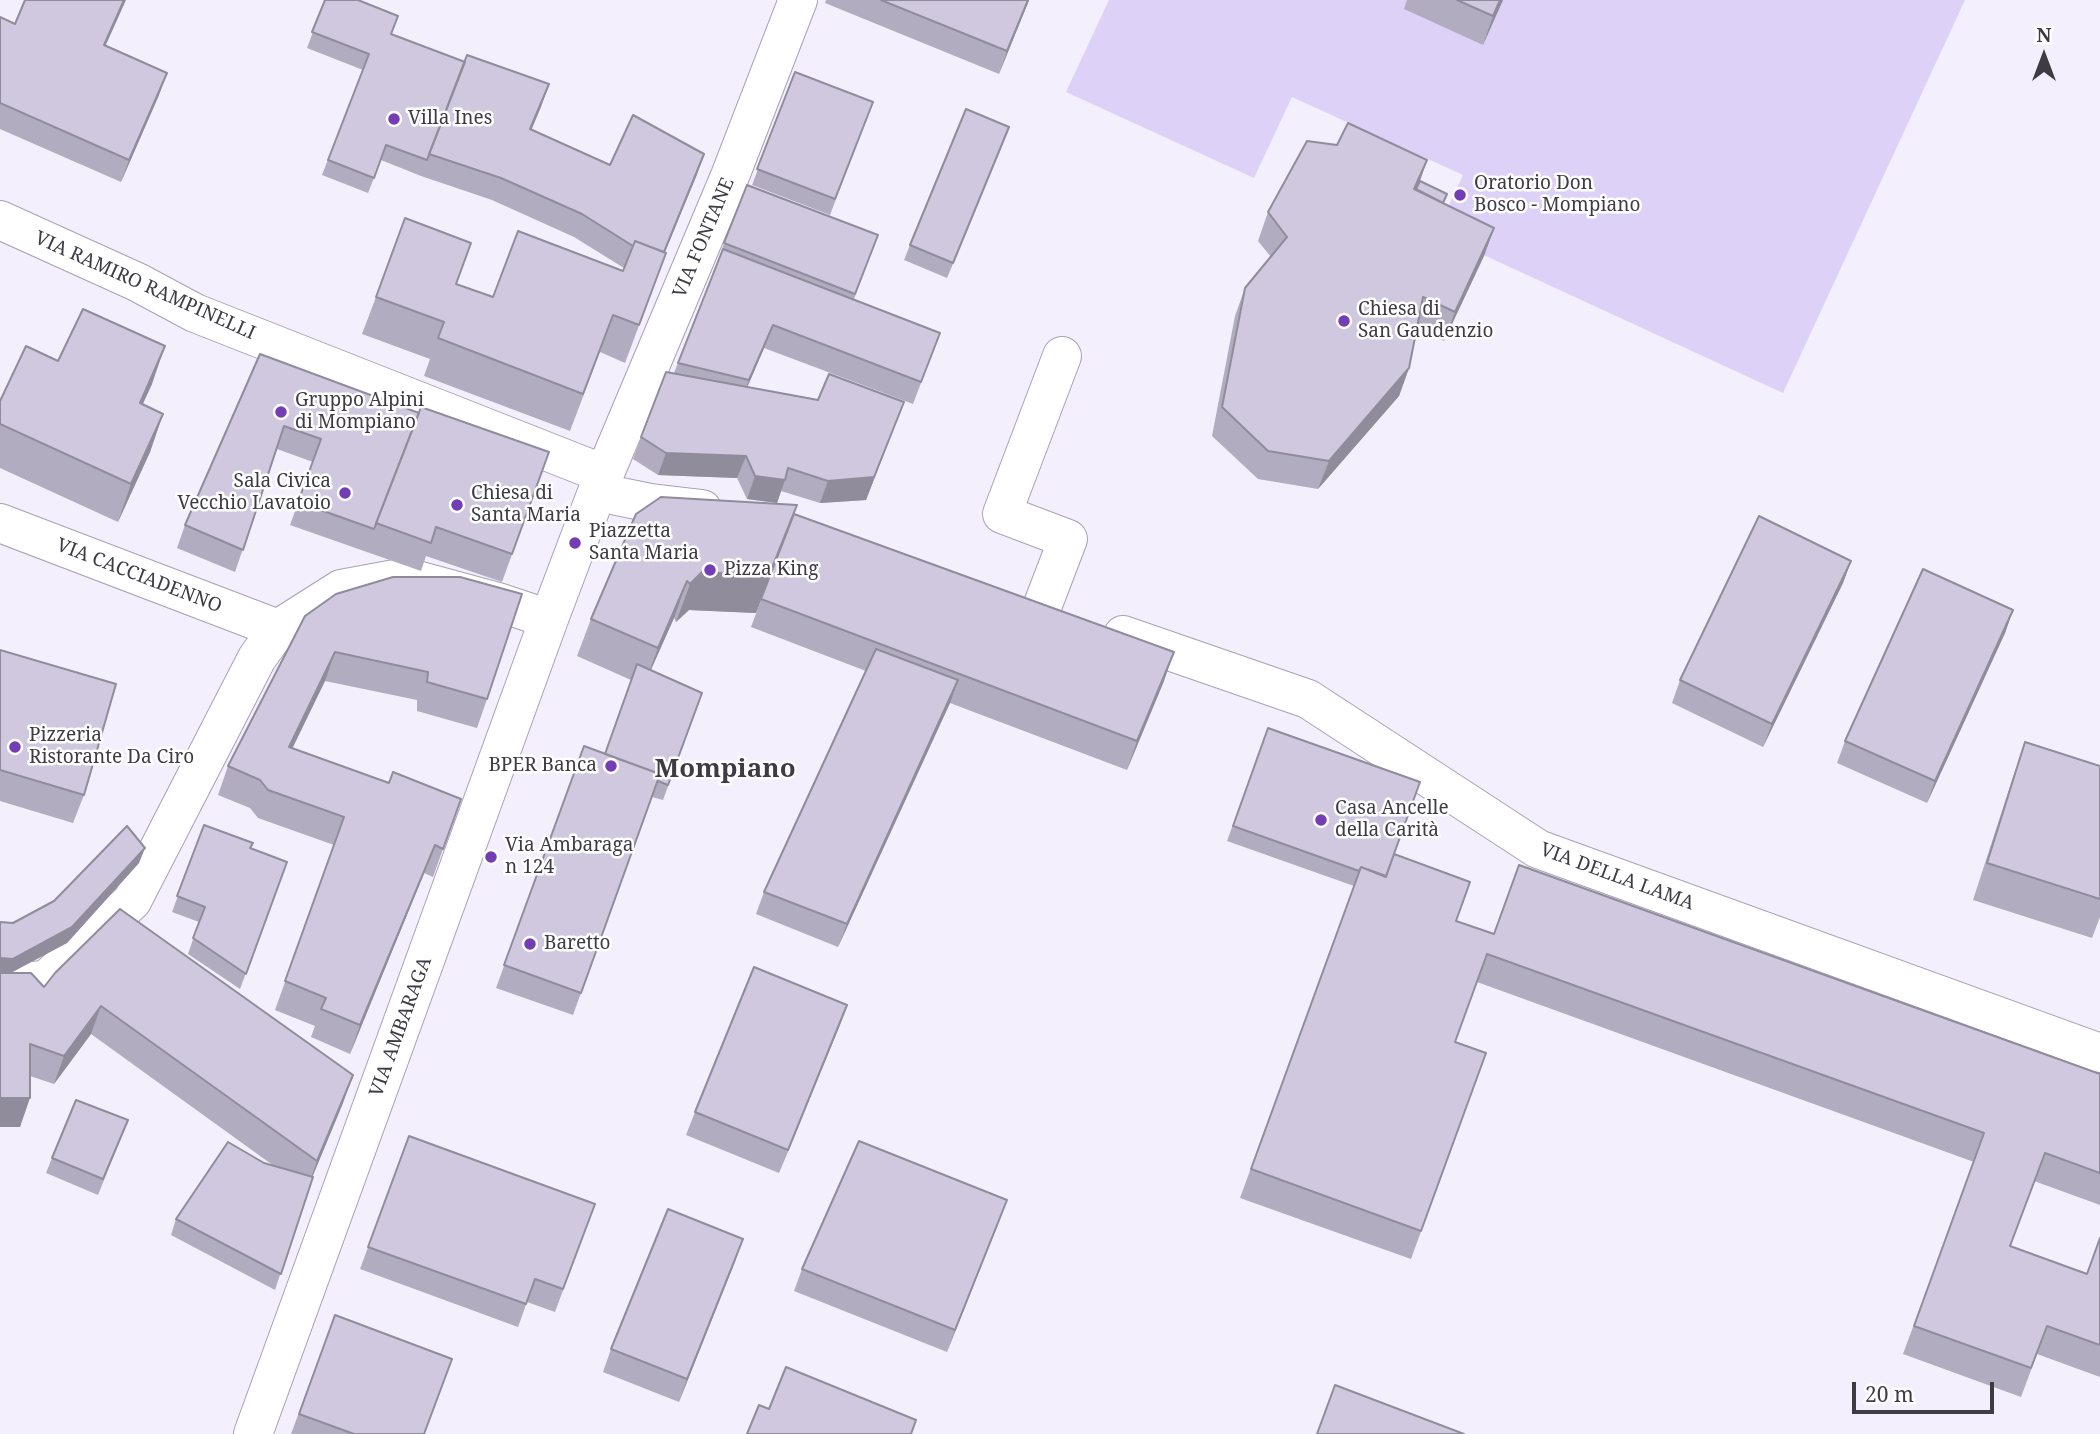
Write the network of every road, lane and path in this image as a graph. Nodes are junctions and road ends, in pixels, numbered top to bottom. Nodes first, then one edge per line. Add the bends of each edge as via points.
1 (798, 0) edge
2 (0, 220) edge
3 (1062, 356) dead end
4 (601, 483) junction
5 (742, 513) edge
6 (0, 523) edge
7 (549, 619) junction
8 (278, 629) junction
9 (0, 983) edge
10 (2100, 1053) edge
11 (253, 1434) edge

1 - 4 street, VIA FONTANE via 730,176
2 - 4 street, VIA RAMIRO RAMPINELLI via 195,313
3 - 10 street, VIA DELLA LAMA via 1002,514 1069,539 1029,603 1308,699 1538,849
4 - 5 street via 651,503
4 - 7 street
6 - 8 street, VIA CACCIADENNO
7 - 8 street via 406,578 341,589
7 - 11 street, VIA AMBARAGA
8 - 9 street via 257,658 132,901 46,980

